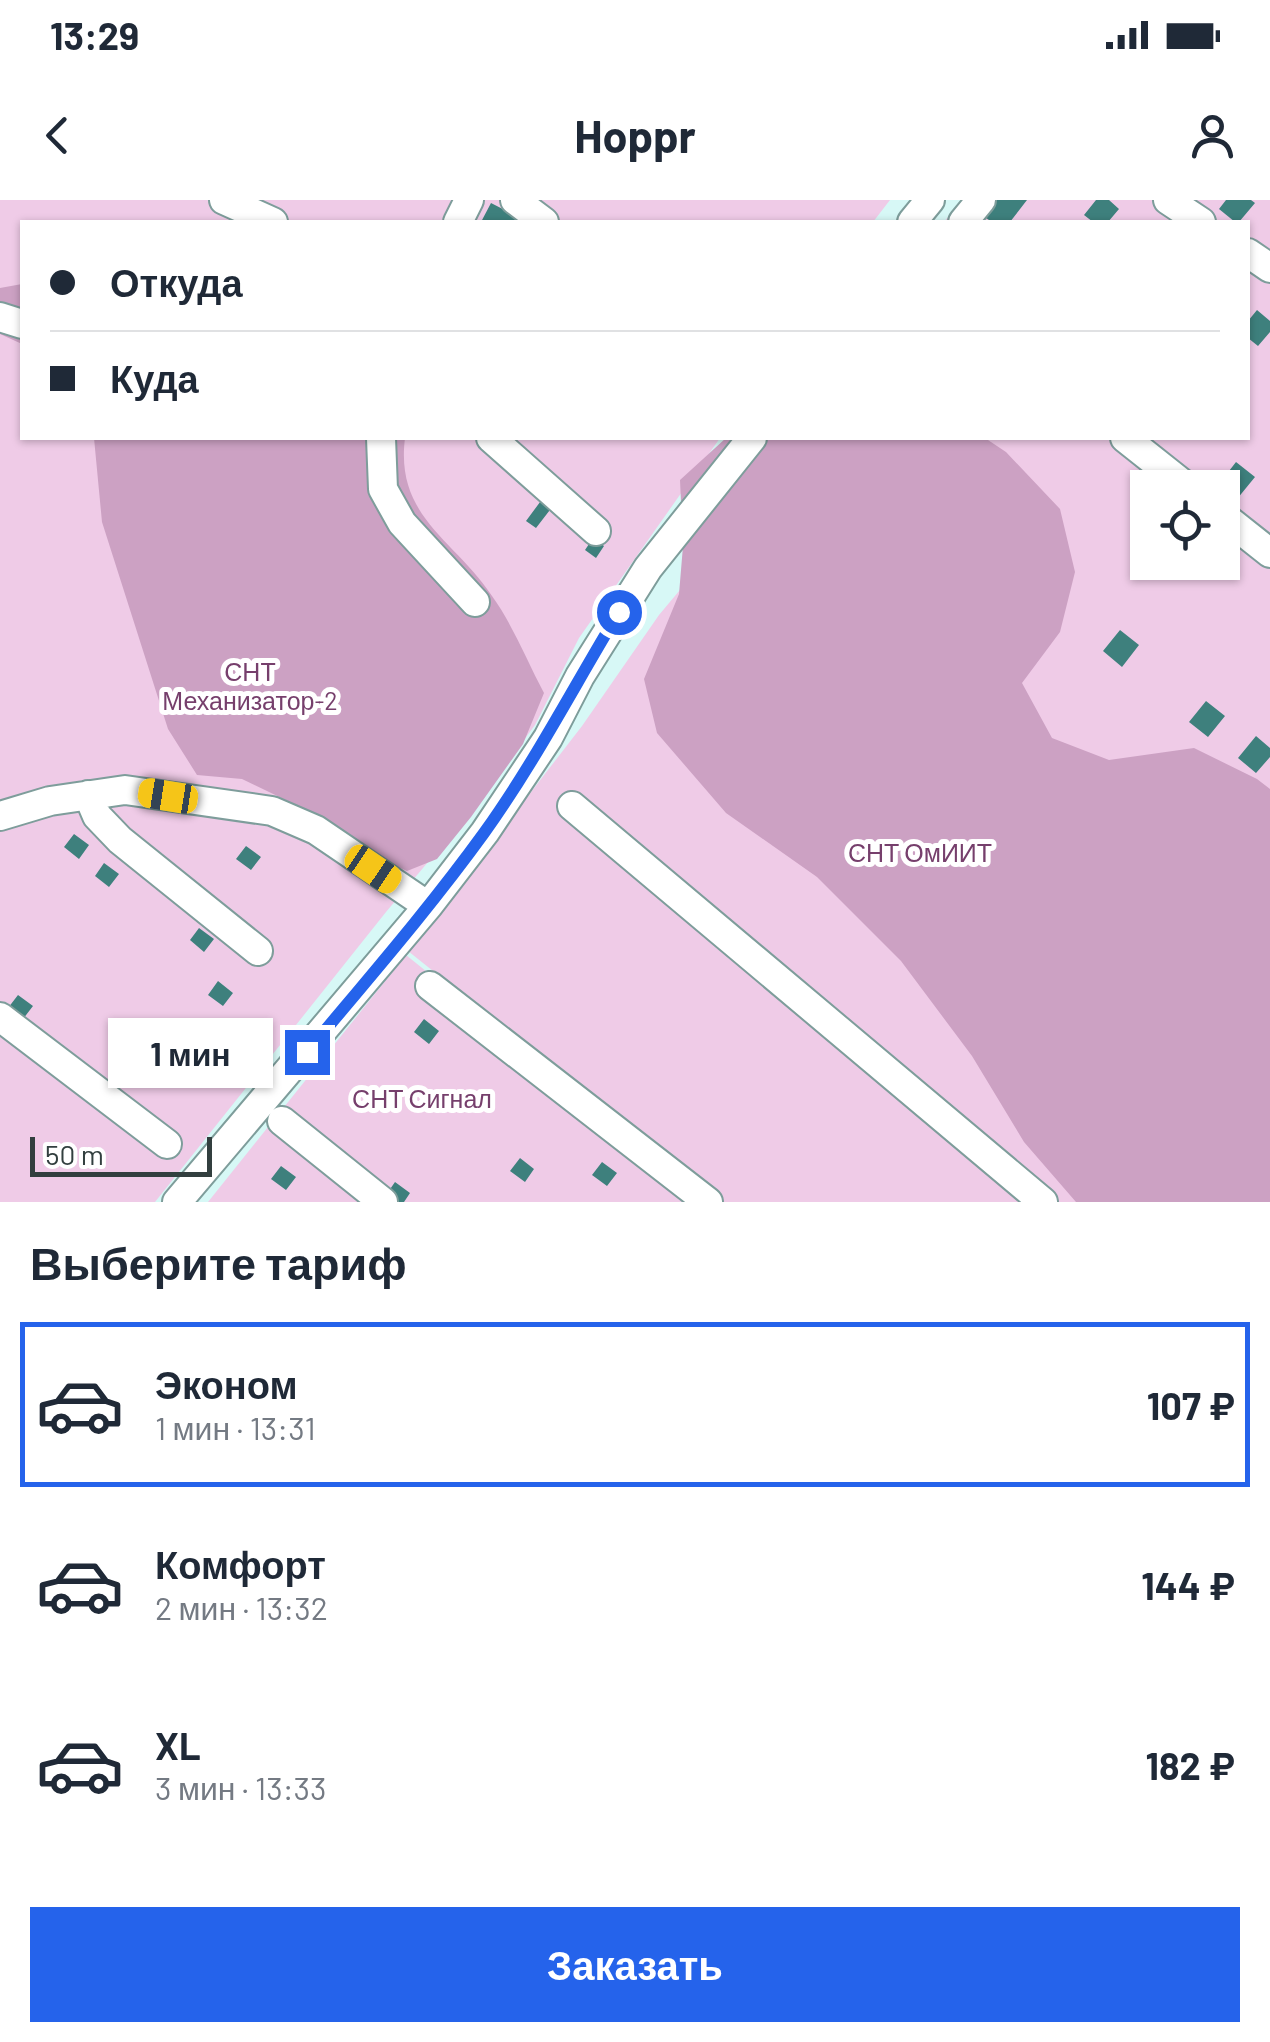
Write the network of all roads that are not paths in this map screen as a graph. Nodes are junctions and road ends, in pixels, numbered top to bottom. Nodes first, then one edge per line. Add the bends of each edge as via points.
1 (224, 200) edge
2 (516, 200) edge
3 (930, 200) edge
4 (981, 200) edge
5 (1168, 200) edge
6 (269, 220) edge
7 (541, 220) edge
8 (914, 220) edge
9 (965, 220) edge
10 (1198, 220) edge
11 (381, 440) edge
12 (493, 440) edge
13 (1128, 440) edge
14 (742, 442) edge
15 (1165, 470) edge
16 (1240, 529) edge
17 (596, 531) dead end
18 (1270, 553) edge
19 (475, 602) dead end
20 (88, 795) junction
21 (572, 806) dead end
22 (0, 816) edge
23 (428, 906) junction
24 (258, 952) dead end
25 (430, 986) dead end
26 (0, 1016) edge
27 (282, 1121) dead end
28 (167, 1144) dead end
29 (178, 1202) edge
30 (383, 1202) edge
31 (708, 1202) edge
32 (1043, 1202) edge

1 - 6 street
2 - 7 street
3 - 8 street
4 - 9 street
5 - 10 street
11 - 19 street via 383,489 402,523
12 - 17 street
13 - 15 street
14 - 23 street via 648,568 548,738
16 - 18 street
20 - 22 street
20 - 23 street via 125,790 272,810 316,830
20 - 24 street via 120,840
21 - 32 street
23 - 29 street
25 - 31 street
26 - 28 street
27 - 30 street

